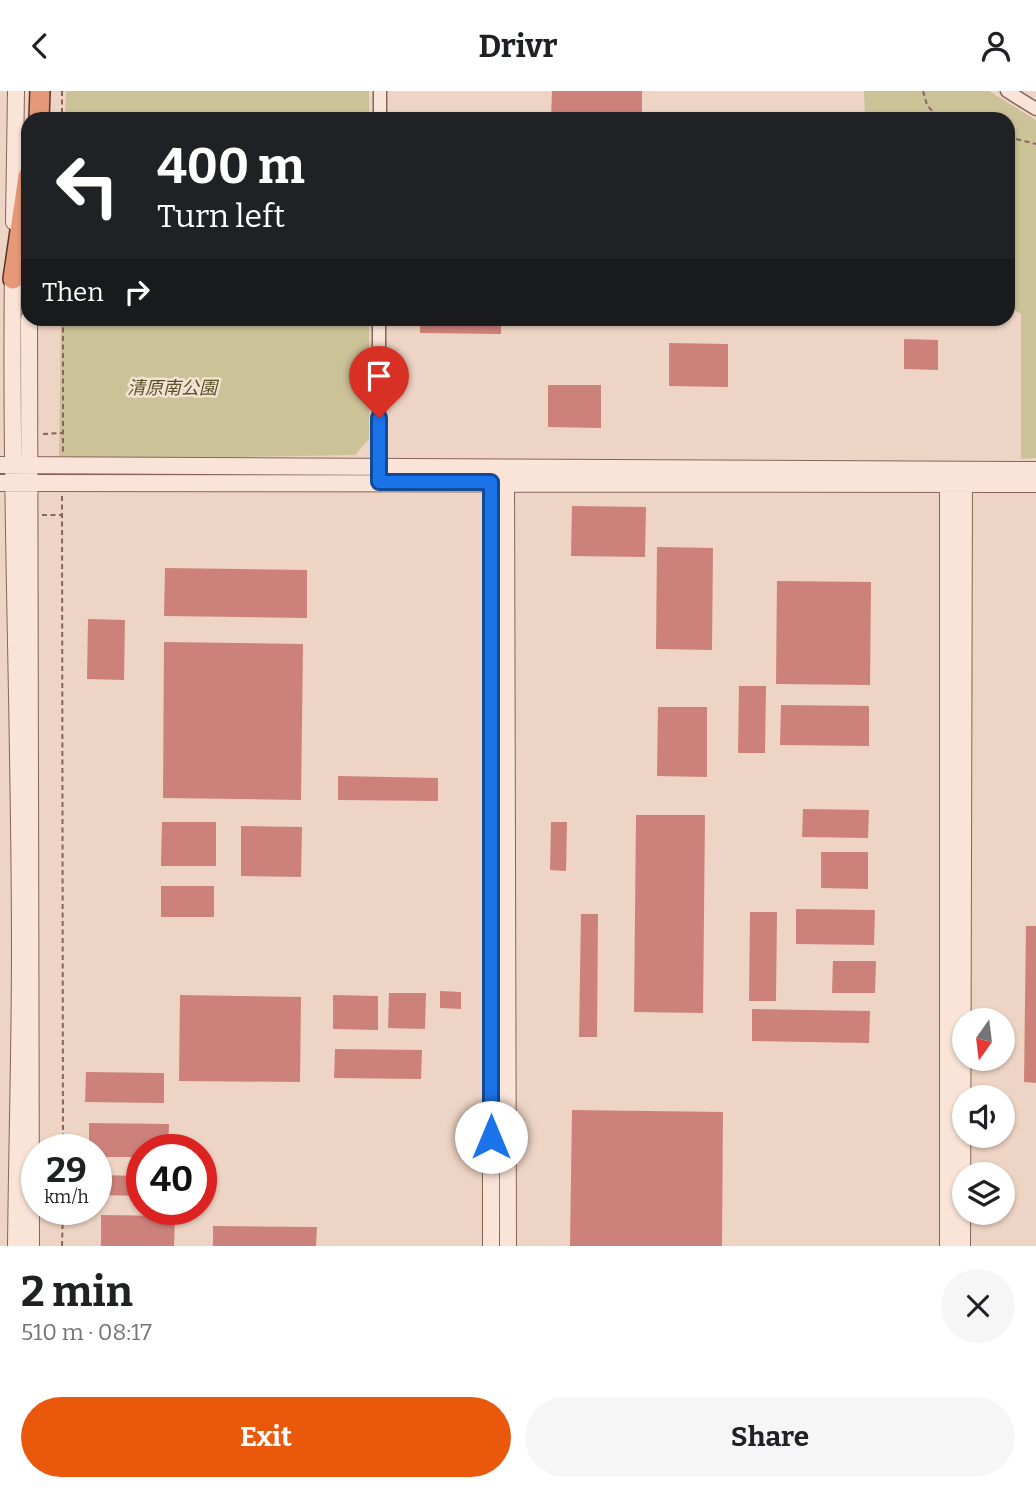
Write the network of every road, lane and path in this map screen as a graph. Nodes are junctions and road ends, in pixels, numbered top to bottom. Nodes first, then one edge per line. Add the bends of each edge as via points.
1 (16, 91) edge
2 (31, 91) edge
3 (40, 91) edge
4 (50, 91) edge
5 (62, 91) edge
6 (380, 91) edge
7 (923, 91) edge
8 (1007, 91) edge
9 (1036, 109) edge
10 (30, 112) edge
11 (39, 112) edge
12 (47, 112) edge
13 (62, 112) edge
14 (380, 112) edge
15 (933, 112) edge
16 (1015, 139) edge
17 (1036, 144) edge
18 (21, 224) edge
19 (13, 279) junction
20 (28, 326) edge
21 (62, 326) edge
22 (379, 326) edge
23 (63, 433) junction
24 (39, 434) dead end
25 (63, 460) dead end
26 (15, 465) edge
27 (1036, 470) edge
28 (379, 475) junction
29 (499, 475) junction
30 (956, 477) junction
31 (15, 483) edge
32 (1036, 484) edge
33 (62, 491) dead end
34 (38, 515) dead end
35 (61, 515) junction
36 (63, 1134) edge
37 (63, 1225) edge
38 (16, 1246) edge
39 (31, 1246) edge
40 (62, 1246) edge
41 (491, 1246) edge
42 (508, 1246) edge
43 (948, 1246) edge
44 (962, 1246) edge

1 - 19 street
2 - 10 highway
3 - 11 highway
4 - 12 street
5 - 13 path
6 - 14 street
7 - 15 path
8 - 9 street
16 - 17 path
18 - 19 highway
19 - 26 street
20 - 26 street
21 - 23 path
22 - 28 street
23 - 24 path
23 - 25 path
26 - 28 street
26 - 31 street
27 - 30 street
28 - 29 street
28 - 31 street
29 - 30 street
29 - 41 street
29 - 42 street
30 - 32 street
30 - 43 street
30 - 44 street
31 - 38 street via 20,936
31 - 39 street
33 - 35 path
34 - 35 path
35 - 36 path
37 - 40 path

